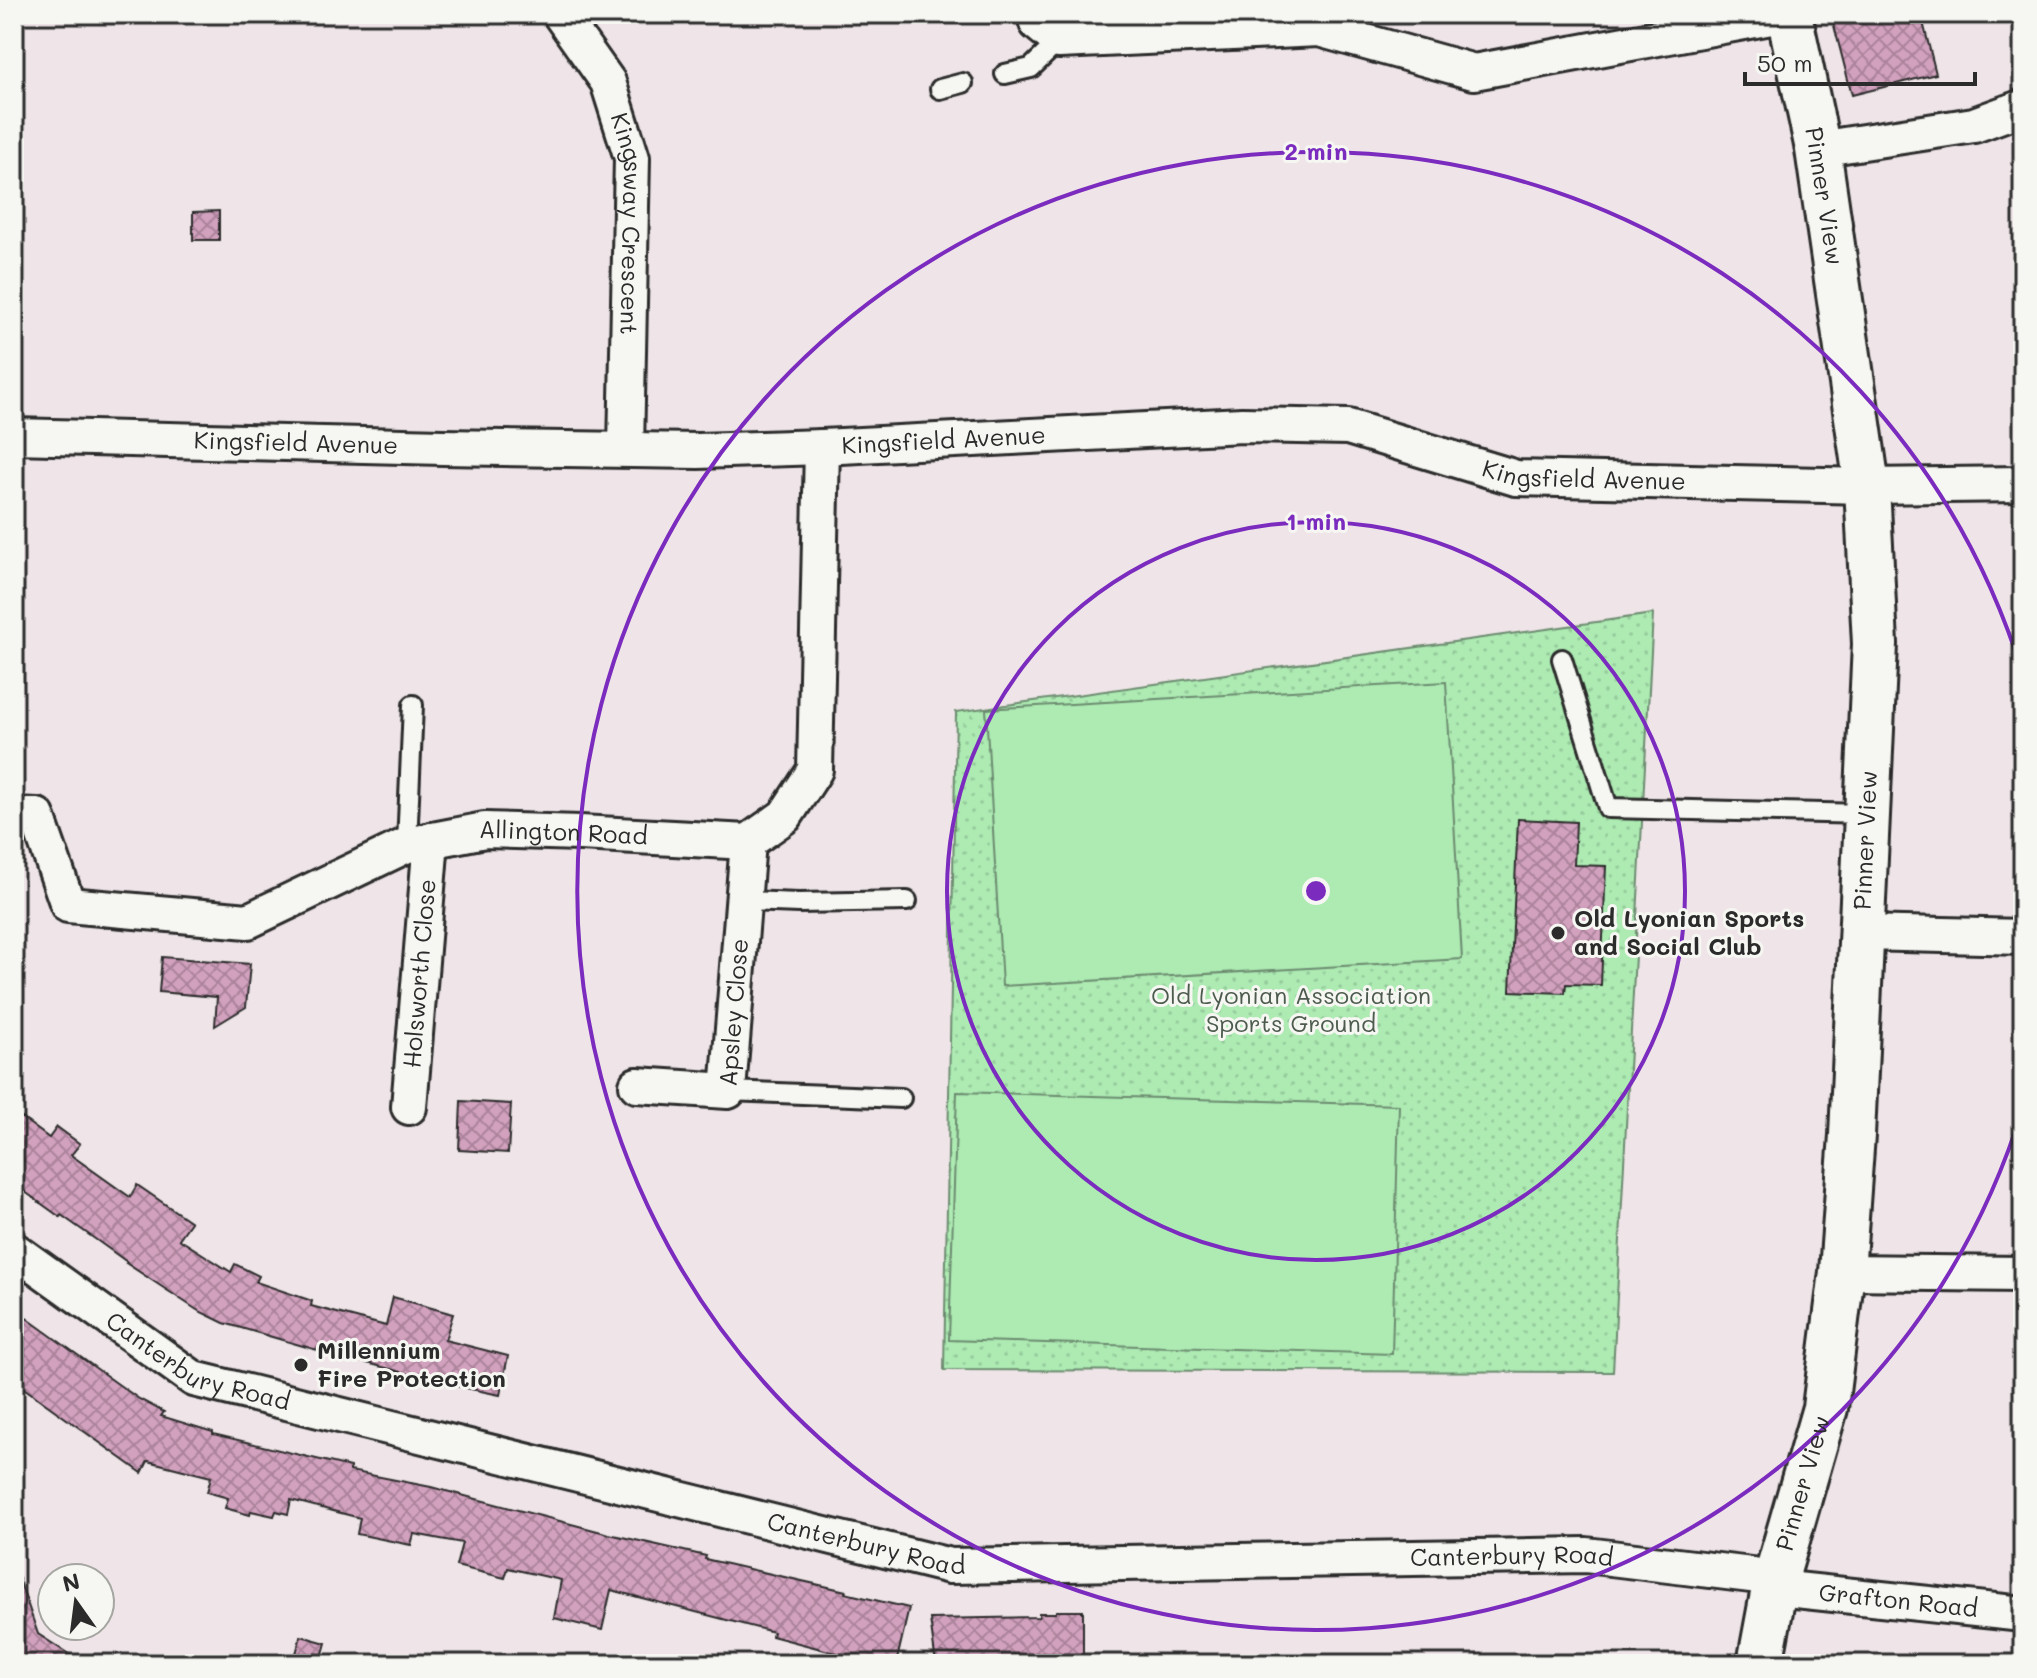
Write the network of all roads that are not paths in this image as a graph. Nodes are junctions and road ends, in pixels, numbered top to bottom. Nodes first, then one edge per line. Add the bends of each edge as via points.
1 (560, 14) edge
2 (1035, 14) edge
3 (1788, 14) edge
4 (1059, 41) junction
5 (1005, 74) dead end
6 (963, 83) dead end
7 (940, 89) dead end
8 (2023, 107) edge
9 (1818, 149) junction
10 (14, 436) edge
11 (822, 447) junction
12 (626, 449) junction
13 (2023, 484) edge
14 (1867, 486) junction
15 (1562, 659) dead end
16 (413, 705) dead end
17 (1867, 814) junction
18 (25, 815) edge
19 (419, 842) junction
20 (748, 842) junction
21 (743, 901) junction
22 (907, 901) dead end
23 (1863, 933) junction
24 (2023, 937) edge
25 (637, 1085) dead end
26 (728, 1091) junction
27 (901, 1098) dead end
28 (409, 1107) dead end
29 (14, 1250) edge
30 (1842, 1272) junction
31 (2023, 1274) edge
32 (1776, 1578) junction
33 (2023, 1614) edge
34 (1760, 1664) edge

1 - 12 street, Kingsway Crescent via 608,82 632,158
2 - 4 street via 1037,23
3 - 4 street via 1474,72 1319,29
3 - 9 street, Pinner View
4 - 5 lane via 1031,68
6 - 7 lane
8 - 9 street via 1974,125
9 - 14 street, Pinner View
10 - 12 street, Kingsfield Avenue
11 - 12 street, Kingsfield Avenue
11 - 14 street, Kingsfield Avenue via 1242,425 1348,427 1516,478
11 - 20 street via 815,770 785,816
13 - 14 street, Kingsfield Avenue
14 - 17 street, Pinner View via 1875,644
15 - 17 lane via 1608,808
16 - 19 lane
17 - 23 street, Pinner View
18 - 19 street, Allington Road via 68,905 248,921
19 - 20 street, Allington Road via 485,830
19 - 28 street, Holsworth Close
20 - 21 street, Apsley Close
21 - 22 lane
21 - 26 street, Apsley Close
23 - 24 street
23 - 30 street, Pinner View
25 - 26 street, Apsley Close
26 - 27 lane
29 - 32 street, Canterbury Road via 194,1379 950,1566 1586,1555
30 - 31 street
30 - 32 street, Pinner View via 1825,1408
32 - 33 street, Grafton Road via 1796,1590
32 - 34 street, Pinner View

